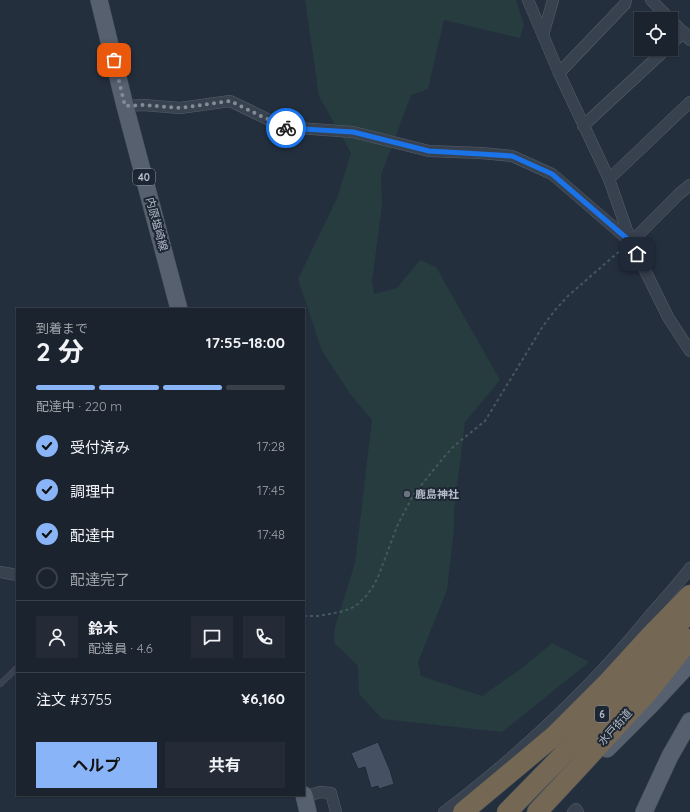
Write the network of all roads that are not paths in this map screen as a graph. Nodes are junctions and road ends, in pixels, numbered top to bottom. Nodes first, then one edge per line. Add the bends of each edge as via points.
1 (99, 0) edge
2 (528, 0) edge
3 (553, 0) edge
4 (626, 0) edge
5 (650, 0) edge
6 (662, 12) edge
7 (678, 28) edge
8 (543, 35) junction
9 (687, 36) edge
10 (678, 40) edge
11 (659, 56) edge
12 (559, 73) junction
13 (690, 102) edge
14 (125, 106) junction
15 (584, 126) junction
16 (609, 179) junction
17 (690, 185) edge
18 (631, 242) junction
19 (179, 308) edge
20 (690, 351) edge
21 (690, 568) edge
22 (0, 572) edge
23 (16, 575) edge
24 (690, 595) edge
25 (690, 610) edge
26 (690, 639) edge
27 (690, 663) edge
28 (16, 669) edge
29 (0, 684) edge
30 (690, 721) edge
31 (306, 801) edge
32 (336, 812) edge
33 (444, 812) edge
34 (463, 812) edge
35 (507, 812) edge
36 (537, 812) edge
37 (573, 812) edge
38 (578, 812) edge
39 (644, 812) edge

1 - 14 main road, 内原塩崎線 / 40
2 - 8 street
3 - 8 street
4 - 12 street
5 - 6 street
7 - 9 street
8 - 12 street
9 - 10 street
11 - 15 street
12 - 15 street
13 - 16 street
14 - 18 street via 180,108 230,101 284,127 353,132 429,151 512,156 552,174
14 - 19 main road, 内原塩崎線 / 40
15 - 16 street
16 - 18 street
17 - 18 street
18 - 20 street via 668,317
21 - 33 street via 636,633 576,697 535,737
22 - 23 street
24 - 34 highway via 554,736
25 - 35 highway, 6 via 640,673
26 - 36 highway, 水戸街道 / 6 via 648,692
27 - 36 main road via 618,739
28 - 29 lane
30 - 39 main road via 670,756
31 - 32 street via 320,792 331,794
37 - 38 street via 576,809

